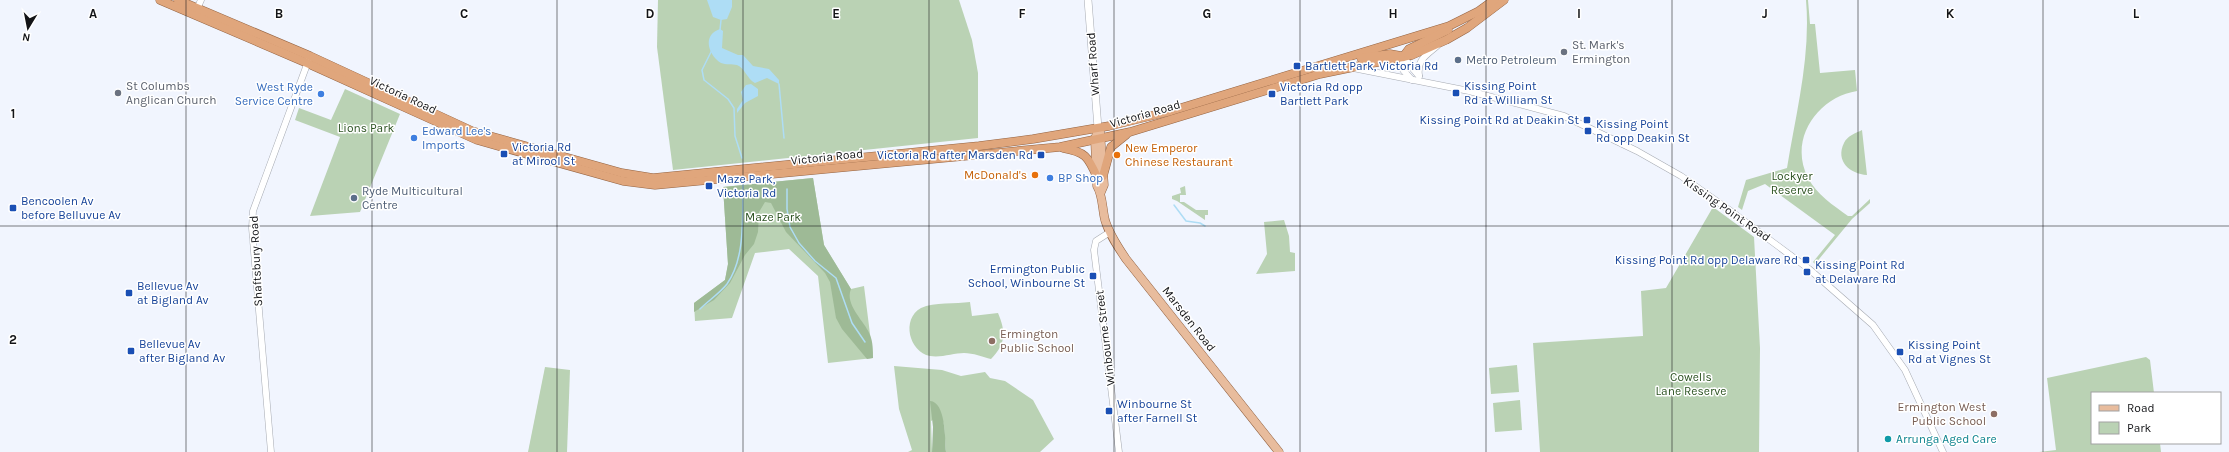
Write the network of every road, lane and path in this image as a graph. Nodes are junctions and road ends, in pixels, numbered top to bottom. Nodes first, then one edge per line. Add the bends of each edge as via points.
1 (160, 0) edge
2 (178, 0) edge
3 (201, 0) edge
4 (1088, 0) edge
5 (1494, 0) edge
6 (1504, 0) edge
7 (1479, 11) junction
8 (196, 12) junction
9 (1441, 43) junction
10 (1403, 57) junction
11 (308, 60) junction
12 (1331, 64) junction
13 (1349, 68) junction
14 (1419, 76) junction
15 (1413, 81) junction
16 (1424, 82) junction
17 (1098, 128) junction
18 (1130, 132) junction
19 (1098, 139) junction
20 (1060, 147) junction
21 (1100, 176) junction
22 (1110, 232) junction
23 (271, 452) edge
24 (1118, 452) edge
25 (1279, 452) edge
26 (1943, 452) edge

1 - 8 highway, Victoria Road
2 - 8 highway, Victoria Road
3 - 8 street
4 - 17 main road, Wharf Road
5 - 7 highway, Victoria Road
6 - 9 highway, Victoria Road via 1467,28
7 - 10 highway via 1462,23 1409,49
7 - 12 highway, Victoria Road via 1449,26
8 - 11 highway, Victoria Road
9 - 10 highway, Victoria Road
9 - 14 street via 1420,60
10 - 12 highway via 1390,54
10 - 13 highway, Victoria Road
10 - 14 street
10 - 15 street via 1403,70
11 - 17 highway, Victoria Road via 472,131 637,177 676,177 979,146
11 - 20 highway, Victoria Road via 476,140 646,185
11 - 23 street, Shaftsbury Road via 252,216
12 - 17 highway, Victoria Road via 1171,111
13 - 15 street, Kissing Point Road
13 - 18 highway, Victoria Road via 1320,74
14 - 16 street
15 - 16 street, Kissing Point Road
16 - 26 street, Kissing Point Road via 1488,95 1564,116 1637,151 1728,208 1809,269 1873,324 1905,370
17 - 19 main road, Marsden Road
18 - 19 highway, Victoria Road
18 - 21 highway via 1111,148
19 - 20 highway, Victoria Road
19 - 21 main road, Marsden Road
20 - 21 highway via 1086,156
21 - 22 main road, Marsden Road via 1104,185 1101,192 1103,212
22 - 24 street, Winbourne Street via 1096,241 1094,250
22 - 25 main road, Marsden Road via 1126,259

